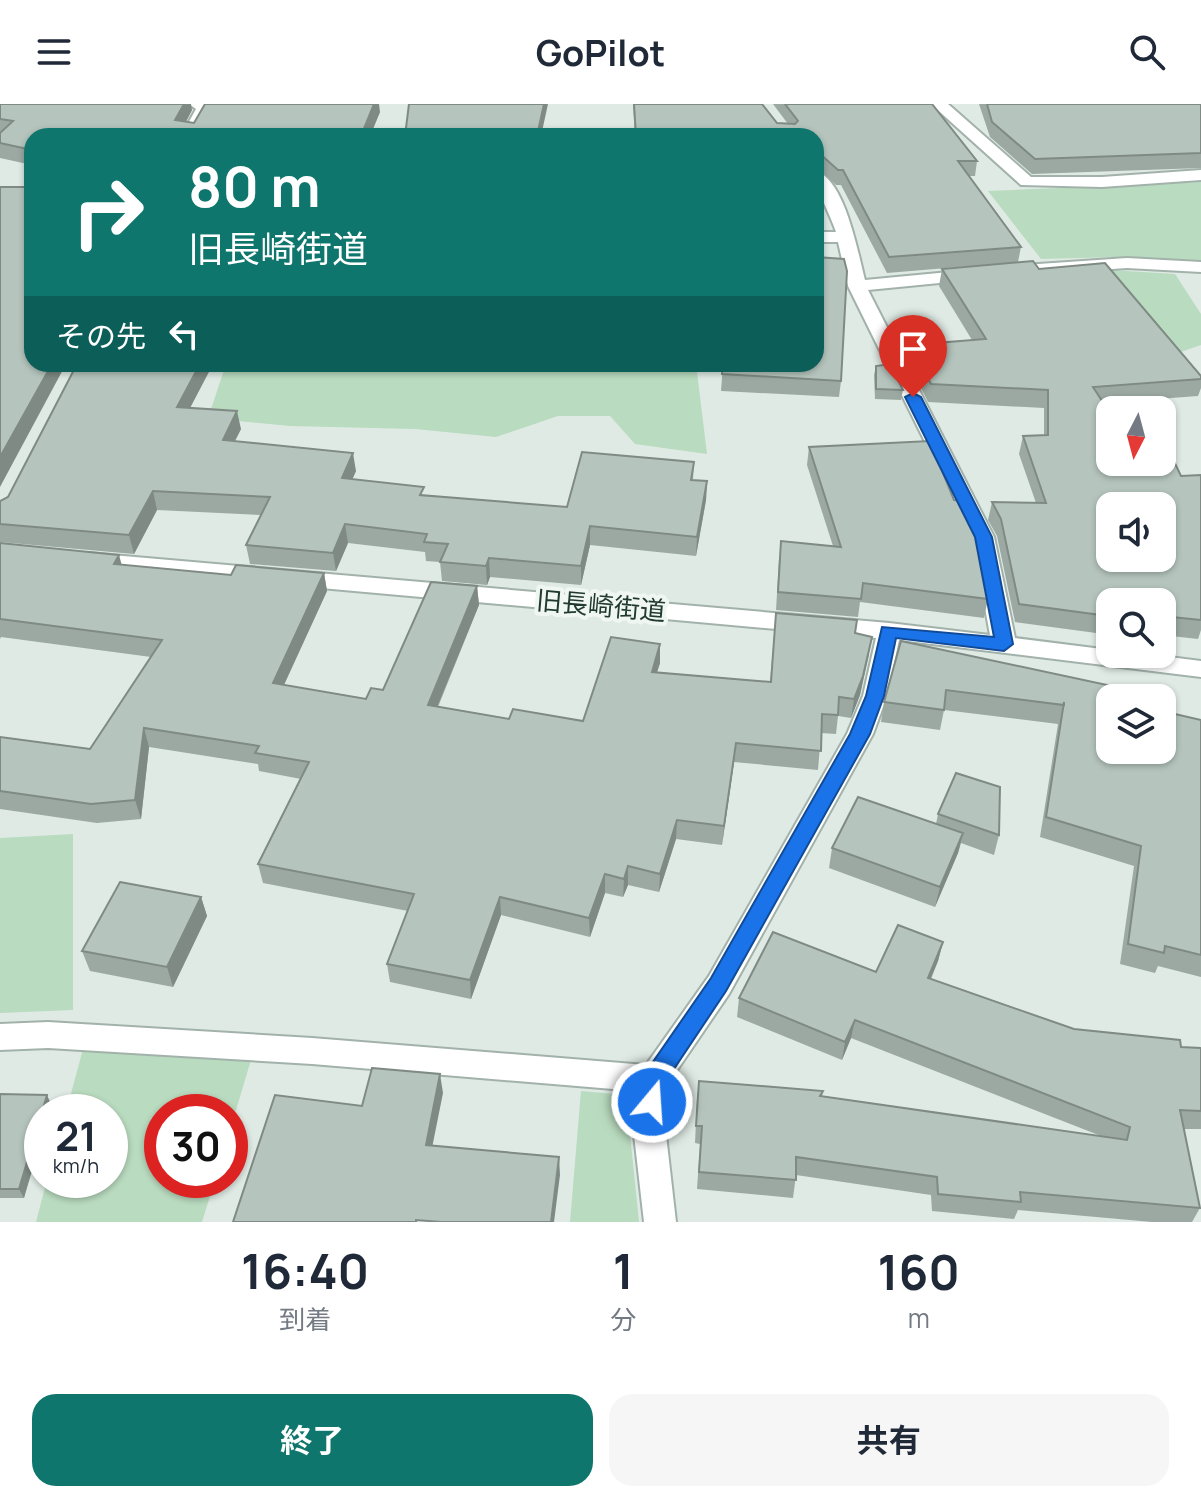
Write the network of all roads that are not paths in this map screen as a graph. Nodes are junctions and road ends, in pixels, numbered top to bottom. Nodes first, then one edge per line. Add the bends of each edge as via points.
1 (197, 104) edge
2 (939, 104) edge
3 (193, 128) edge
4 (1201, 175) edge
5 (824, 187) edge
6 (824, 237) edge
7 (846, 237) junction
8 (1201, 267) edge
9 (857, 286) junction
10 (63, 558) edge
11 (889, 631) junction
12 (1004, 644) junction
13 (1201, 669) edge
14 (0, 1037) edge
15 (654, 1079) junction
16 (660, 1222) edge

1 - 3 street via 204,108
2 - 4 street via 1027,182
5 - 7 street
6 - 7 street
7 - 9 street
8 - 9 street via 1072,265
9 - 12 street via 983,537
10 - 11 street, 旧長崎街道
11 - 12 street, 旧長崎街道
11 - 15 street via 875,696 860,734 719,985
12 - 13 street, 旧長崎街道
14 - 15 street via 48,1035 312,1051
15 - 16 street via 649,1126

